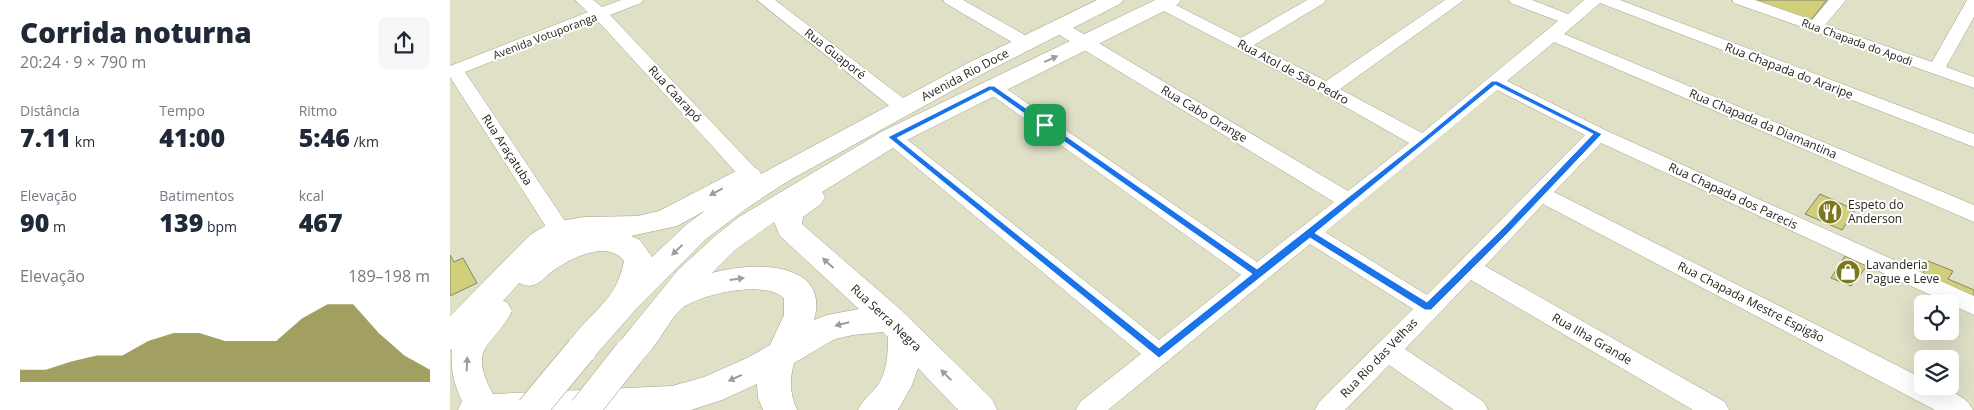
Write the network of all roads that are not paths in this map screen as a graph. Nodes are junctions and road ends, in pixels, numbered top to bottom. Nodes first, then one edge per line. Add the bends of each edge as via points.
1 (583, 0) edge
2 (635, 0) edge
3 (766, 0) edge
4 (951, 0) edge
5 (1113, 0) edge
6 (1318, 0) edge
7 (1456, 0) edge
8 (1517, 0) edge
9 (1594, 0) edge
10 (1605, 0) edge
11 (1740, 0) edge
12 (1838, 0) edge
13 (1166, 2) edge
14 (1974, 2) edge
15 (600, 14) junction
16 (1570, 20) junction
17 (1815, 26) junction
18 (1059, 27) junction
19 (1552, 35) junction
20 (1085, 42) junction
21 (1026, 43) junction
22 (1242, 45) junction
23 (454, 67) edge
24 (1936, 70) junction
25 (1495, 82) junction
26 (1974, 83) edge
27 (992, 87) junction
28 (1327, 89) junction
29 (904, 108) junction
30 (1598, 134) junction
31 (1974, 141) edge
32 (885, 142) junction
33 (1423, 142) junction
34 (829, 162) junction
35 (750, 174) junction
36 (1541, 194) junction
37 (1349, 201) junction
38 (1974, 214) edge
39 (790, 228) joint
40 (560, 230) junction
41 (1309, 233) junction
42 (1469, 268) junction
43 (1257, 274) junction
44 (673, 298) junction
45 (625, 301) junction
46 (1974, 306) edge
47 (1428, 307) junction
48 (897, 326) junction
49 (450, 337) edge
50 (1388, 350) junction
51 (1159, 354) junction
52 (779, 357) junction
53 (479, 409) edge
54 (530, 410) edge
55 (584, 410) edge
56 (780, 410) edge
57 (875, 410) edge
58 (980, 410) edge
59 (1089, 410) edge
60 (1328, 410) edge
61 (1475, 410) edge
62 (1716, 410) edge
63 (1960, 410) edge

1 - 15 street, Rua Caarapó
2 - 15 street, Avenida Votuporanga
3 - 29 street, Rua Guaporé
4 - 21 street
5 - 18 main road, Avenida Rio Doce
6 - 22 street
7 - 28 street
8 - 16 street
9 - 16 street
10 - 31 street, Rua Chapada do Araripe
11 - 17 street, Rua Chapada do Apodi
12 - 17 street
13 - 20 main road, Avenida Rio Doce
13 - 22 street, Rua Atol de São Pedro
14 - 24 street
15 - 23 street, Avenida Votuporanga
15 - 35 street, Rua Caarapó
16 - 19 street
17 - 24 street, Rua Chapada do Apodi
18 - 20 street, Rua Cabo Orange
18 - 21 main road, Avenida Rio Doce
19 - 25 street
19 - 38 street, Rua Chapada da Diamantina
27 -> 20 main road, Avenida Rio Doce
20 - 37 street, Rua Cabo Orange
21 - 29 main road, Avenida Rio Doce
22 - 28 street, Rua Atol de São Pedro
23 - 40 street, Rua Araçatuba
24 - 26 street, Rua Chapada do Apodi
25 - 30 street, Rua Chapada dos Parecis
25 - 33 street
27 - 32 main road, Avenida Rio Doce
27 - 43 street
28 - 33 street, Rua Atol de São Pedro
29 - 34 main road, Avenida Rio Doce
29 - 35 main road via 850,126
30 - 36 street, Rua Rio das Velhas
30 - 46 street, Rua Chapada dos Parecis
32 - 34 main road, Avenida Rio Doce
32 - 39 main road, Avenida Rio Doce via 861,166 793,210 788,220
32 - 51 street
33 - 37 street
34 - 44 main road via 774,208 737,233
34 -> 45 main road via 737,201 696,232
35 -> 40 main road via 667,219 638,226
36 - 42 street, Rua Rio das Velhas
36 - 63 street, Rua Chapada Mestre Espigão
37 - 41 street
48 -> 39 main road, Rua Serra Negra
40 - 49 main road via 540,242
41 - 43 street
41 - 47 street
42 - 47 street, Rua Rio das Velhas
42 - 62 street, Rua Ilha Grande
43 - 51 street
44 -> 52 main road via 747,278 774,278 789,284 800,296 800,311
44 - 55 main road, bridge
53 -> 45 main road via 465,370 470,348 480,329 536,266 561,252 588,243 622,244 639,259
45 - 54 main road, bridge
47 - 50 street, Rua Rio das Velhas
48 -> 52 main road via 853,322 828,328
48 - 57 main road via 904,360 900,376 885,402
58 -> 48 main road, Rua Serra Negra
50 - 60 street, Rua Rio das Velhas
50 - 61 street
51 - 59 street
52 -> 53 main road via 710,390 672,401
52 - 56 main road via 774,395

